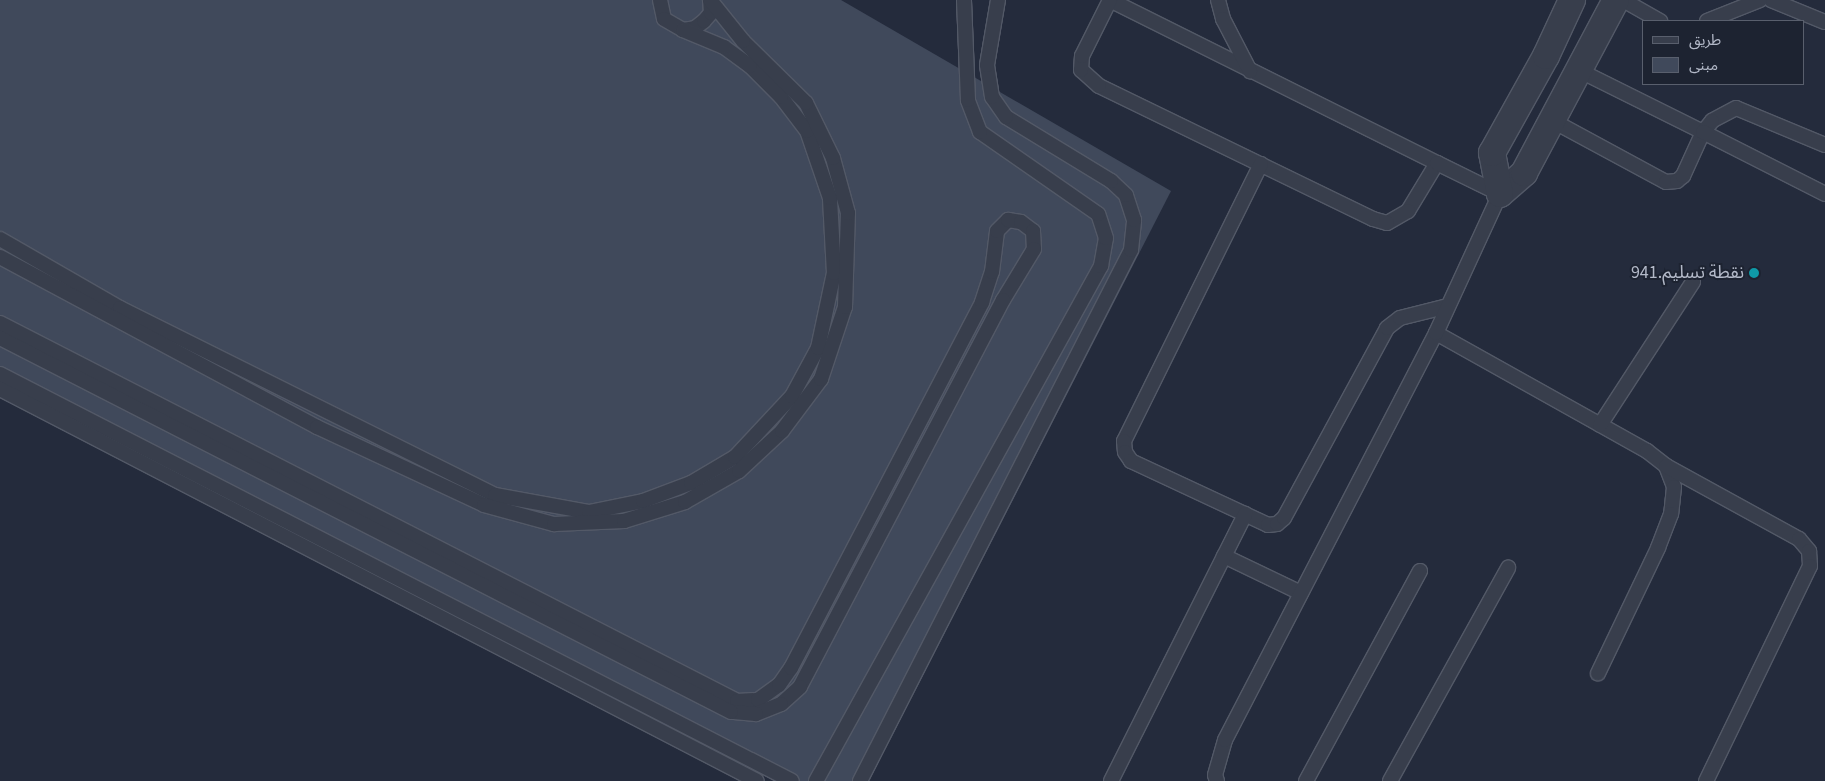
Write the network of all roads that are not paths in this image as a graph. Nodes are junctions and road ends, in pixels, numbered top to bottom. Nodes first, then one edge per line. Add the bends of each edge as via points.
1 (660, 0) edge
2 (710, 0) edge
3 (964, 0) edge
4 (998, 0) edge
5 (1110, 0) edge
6 (1218, 0) edge
7 (1572, 0) edge
8 (1616, 0) edge
9 (1623, 0) edge
10 (1760, 0) edge
11 (1771, 0) edge
12 (1658, 20) edge
13 (1710, 20) edge
14 (1825, 22) edge
15 (683, 30) junction
16 (1546, 56) junction
17 (1250, 71) junction
18 (1580, 71) junction
19 (1552, 121) junction
20 (1703, 132) junction
21 (1825, 145) edge
22 (1437, 163) junction
23 (1260, 164) junction
24 (1500, 194) junction
25 (1825, 194) edge
26 (0, 239) edge
27 (0, 257) edge
28 (1693, 282) dead end
29 (1448, 306) junction
30 (0, 322) edge
31 (1436, 333) junction
32 (0, 338) edge
33 (0, 374) edge
34 (0, 389) edge
35 (1600, 425) junction
36 (1666, 466) junction
37 (1245, 514) junction
38 (1224, 556) junction
39 (1508, 568) dead end
40 (1420, 570) dead end
41 (1301, 593) junction
42 (1598, 672) dead end
43 (757, 781) edge
44 (792, 781) edge
45 (816, 781) edge
46 (860, 781) edge
47 (1111, 781) edge
48 (1217, 781) edge
49 (1306, 781) edge
50 (1390, 781) edge
51 (1706, 781) edge

1 - 15 lane via 664,19
2 - 15 lane via 711,14 704,22
2 - 27 lane via 744,41 806,103 833,158 848,213 846,307 821,379 782,431 738,471 685,502 624,521 554,524 484,505 317,427
3 - 45 lane via 968,100 980,132 1098,214 1106,238 1101,266
4 - 46 lane via 987,65 992,97 1006,117 1111,181 1126,195 1134,220 1131,250
5 - 17 lane
5 - 23 lane via 1082,56 1081,70 1086,77
6 - 17 lane via 1223,19
7 - 16 street
8 - 18 street
9 - 12 lane
10 - 13 lane
11 - 14 lane
15 - 26 lane via 724,47 750,66 781,97 807,131 830,198 834,273 818,348 792,396 735,456 691,483 643,501 589,512 495,494 120,308
16 - 18 street
16 - 24 street via 1492,153
17 - 22 lane
18 - 19 street
18 - 20 lane
19 - 20 lane via 1666,182 1678,181 1683,176
19 - 24 street via 1524,173
20 - 21 lane via 1712,121 1736,108
20 - 25 lane
22 - 23 lane via 1408,211 1387,222 1373,219
22 - 24 lane
23 - 37 lane via 1124,441 1124,452 1131,461
24 - 29 lane
28 - 35 lane
29 - 31 lane
29 - 37 lane via 1400,318 1387,328 1284,518 1277,524 1268,525
30 - 32 lane via 737,701 758,700 779,685 791,668 982,302 992,272 997,230 1008,220 1021,222 1033,232 1034,250 1003,300 800,687 781,704 756,714 731,712
31 - 35 lane
31 - 41 lane
33 - 44 lane
34 - 43 lane
35 - 36 lane via 1647,451
36 - 42 lane via 1674,487 1671,514
36 - 51 lane via 1799,539 1809,551 1810,566
37 - 38 lane
38 - 41 lane
38 - 47 lane
39 - 50 lane
40 - 49 lane
41 - 48 lane via 1225,740 1215,775

